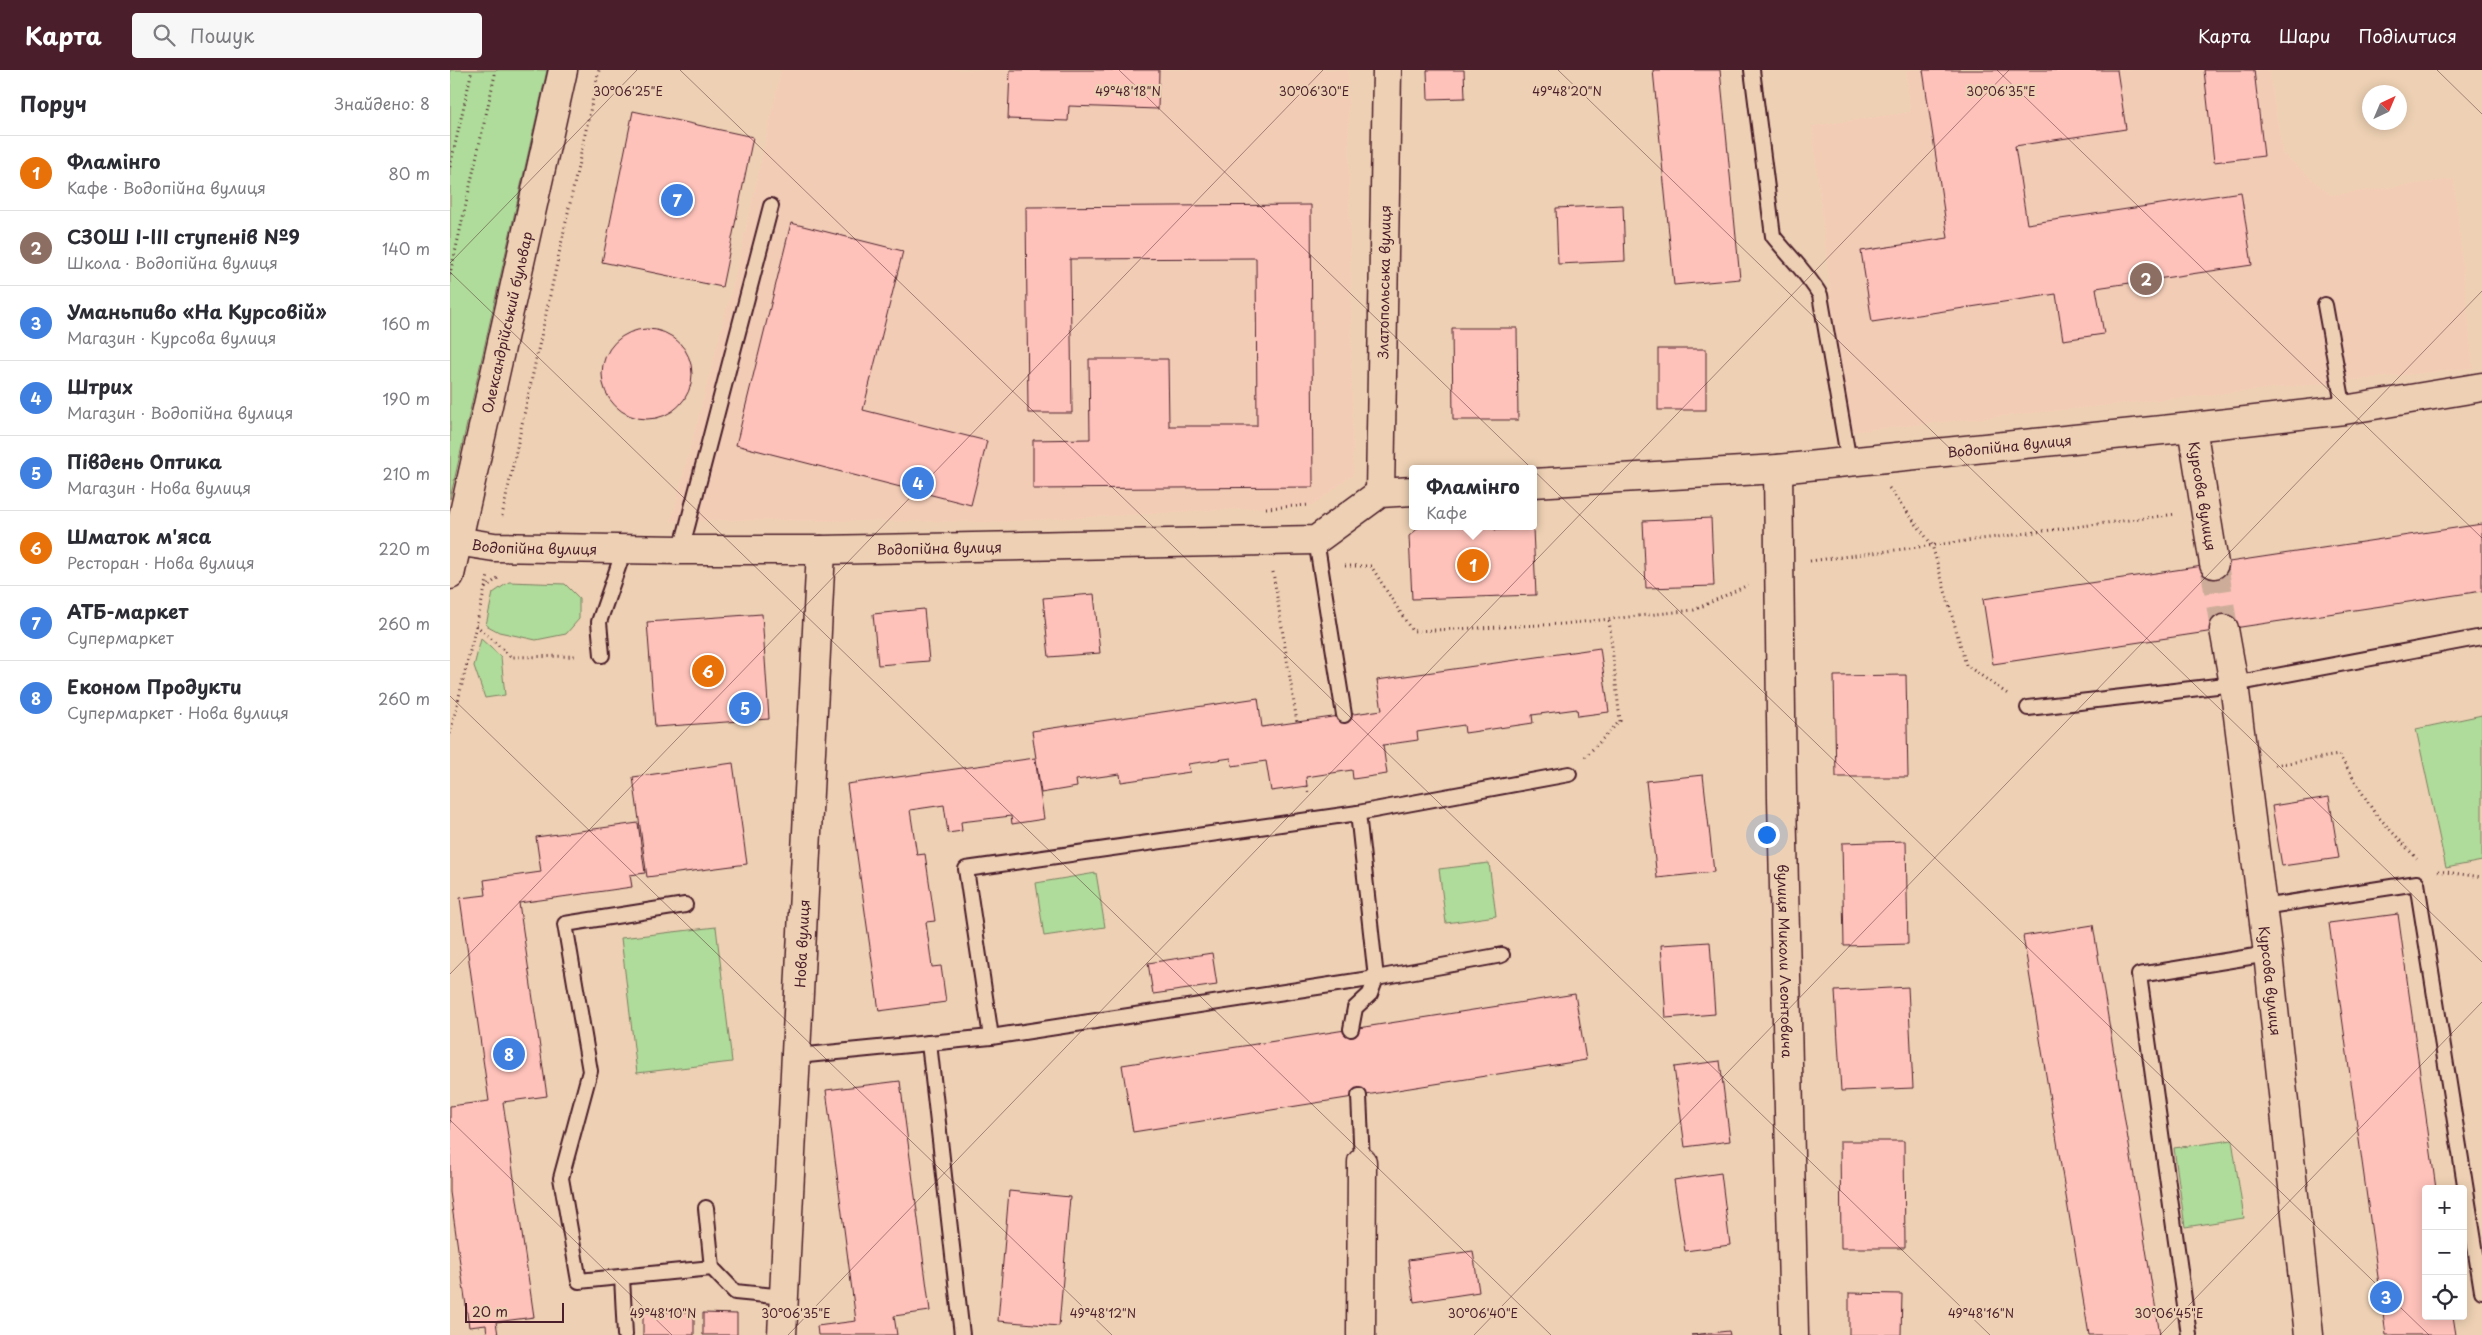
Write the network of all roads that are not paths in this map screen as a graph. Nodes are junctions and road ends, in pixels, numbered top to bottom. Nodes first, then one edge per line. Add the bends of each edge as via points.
1 (563, 70) edge
2 (1386, 70) edge
3 (1752, 70) edge
4 (771, 206) dead end
5 (2325, 305) dead end
6 (2482, 387) edge
7 (2344, 410) junction
8 (2192, 427) junction
9 (1859, 460) junction
10 (1778, 469) junction
11 (1537, 483) edge
12 (1409, 491) edge
13 (1380, 493) junction
14 (1316, 540) junction
15 (454, 541) edge
16 (624, 550) junction
17 (681, 550) junction
18 (821, 550) junction
19 (2214, 564) tunnel mouth
20 (450, 575) edge
21 (2224, 629) tunnel mouth
22 (2482, 637) edge
23 (602, 655) road end
24 (2234, 684) junction
25 (2028, 708) road end
26 (1344, 715) dead end
27 (1569, 774) road end
28 (1358, 813) junction
29 (685, 905) dead end
30 (2262, 907) junction
31 (2268, 954) junction
32 (1502, 955) dead end
33 (1376, 978) junction
34 (1351, 1029) dead end
35 (991, 1037) junction
36 (929, 1043) junction
37 (797, 1056) junction
38 (1359, 1096) dead end
39 (1362, 1162) joint
40 (706, 1208) dead end
41 (712, 1268) junction
42 (622, 1277) junction
43 (2482, 1291) edge
44 (784, 1296) junction
45 (625, 1335) edge
46 (782, 1335) edge
47 (962, 1335) edge
48 (1360, 1335) edge
49 (1794, 1335) edge
50 (2189, 1335) edge
51 (2309, 1335) edge

1 - 15 street, Олександрійський бульвар
2 - 13 street, Златопольська вулиця
3 - 9 lane via 1774,236 1808,275 1820,295
4 - 17 lane
5 - 7 lane
6 - 7 street, Водопійна вулиця
7 - 8 street, Водопійна вулиця
8 - 9 street, Водопійна вулиця
8 - 19 street, Курсова вулиця
9 - 10 street, Водопійна вулиця
10 - 11 street, Водопійна вулиця
10 - 49 street, вулиця Миколи Леонтовича
12 - 13 street
13 - 14 street
14 - 18 street, Водопійна вулиця
14 - 26 lane
15 - 16 street, Водопійна вулиця via 494,547
15 - 20 street, Олександрійський бульвар
16 - 17 street, Водопійна вулиця
16 - 23 lane via 599,622
17 - 18 street, Водопійна вулиця
18 - 37 street, Нова вулиця
21 - 24 street, Курсова вулиця
22 - 24 lane
24 - 25 lane
24 - 30 street, Курсова вулиця
27 - 28 lane
28 - 33 lane
28 - 35 lane via 966,869
29 - 42 lane via 565,924 590,1071 561,1178 579,1281
30 - 31 street, Курсова вулиця
30 - 43 lane via 2417,883
31 - 50 lane via 2139,975
31 - 51 street, Курсова вулиця
32 - 33 lane
33 - 34 lane via 1370,994 1355,1008
33 - 35 lane
35 - 36 lane
36 - 37 lane
36 - 47 lane
37 - 44 street, Нова вулиця
38 - 39 lane
39 - 48 street
40 - 41 lane
41 - 42 lane
41 - 44 lane via 735,1292
42 - 45 lane
44 - 46 street, Нова вулиця

